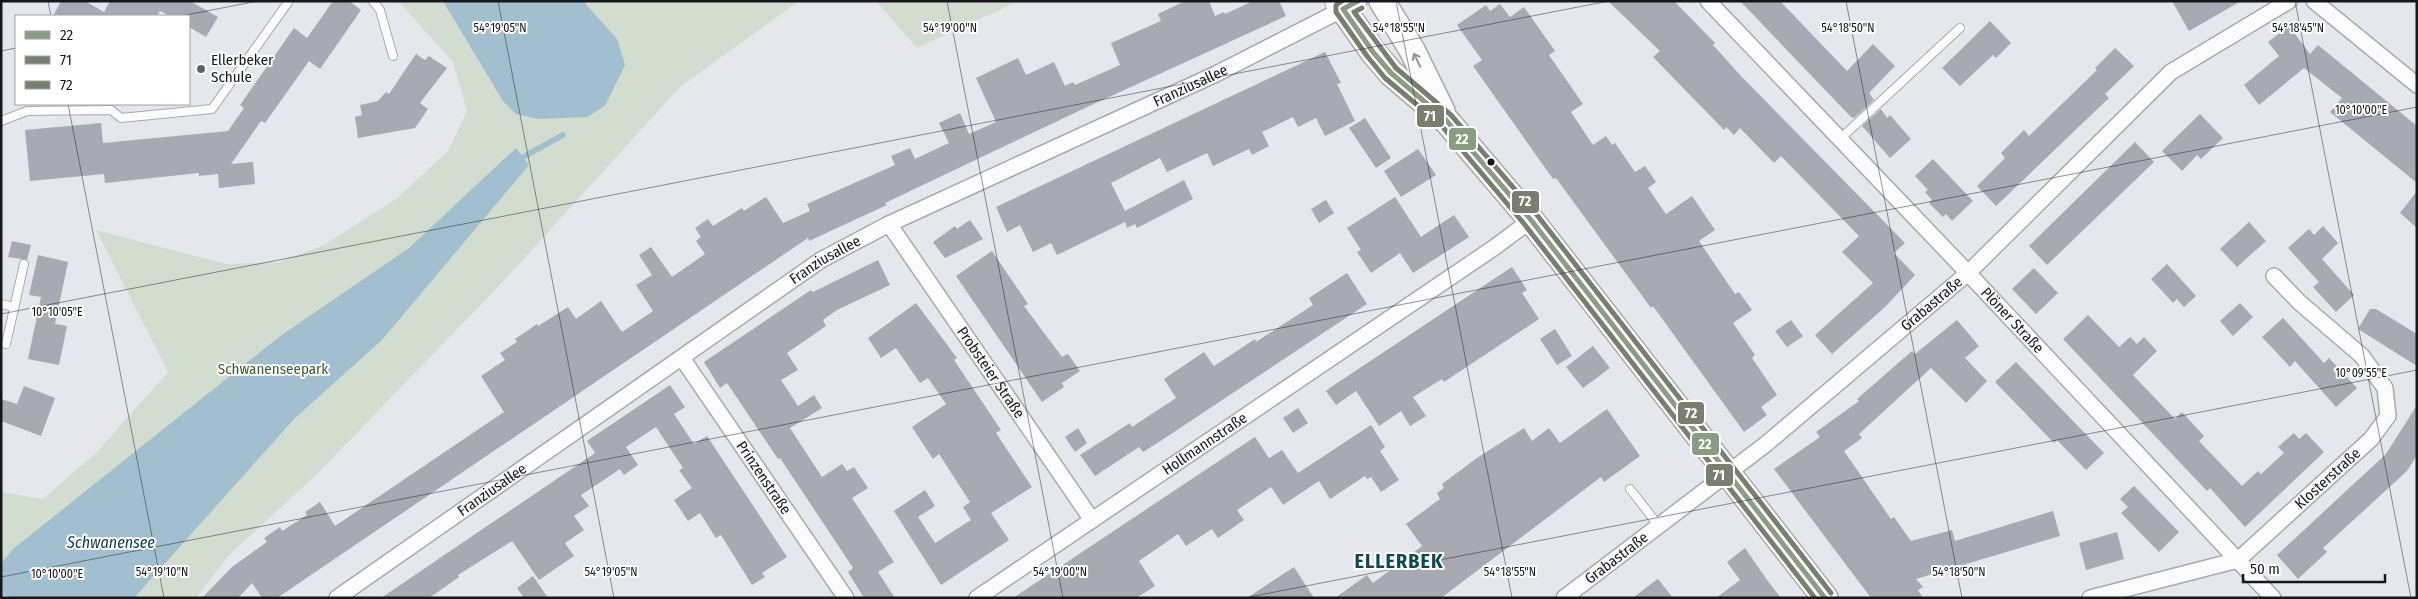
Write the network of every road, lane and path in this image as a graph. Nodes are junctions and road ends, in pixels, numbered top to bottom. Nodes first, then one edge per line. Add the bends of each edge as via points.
1 (289, 1) edge
2 (373, 1) edge
3 (1382, 1) edge
4 (1708, 1) edge
5 (2289, 1) edge
6 (2314, 1) edge
7 (1347, 4) edge
8 (1960, 28) dead end
9 (393, 56) dead end
10 (2417, 85) edge
11 (1446, 120) junction
12 (1, 121) edge
13 (1840, 139) junction
14 (1531, 220) junction
15 (889, 224) junction
16 (24, 264) dead end
17 (1968, 273) junction
18 (2274, 276) dead end
19 (1, 304) edge
20 (14, 307) junction
21 (6, 344) dead end
22 (682, 358) junction
23 (1729, 473) junction
24 (1630, 489) dead end
25 (1092, 520) junction
26 (1659, 526) junction
27 (2238, 560) junction
28 (338, 598) edge
29 (846, 598) edge
30 (977, 598) edge
31 (1564, 598) edge
32 (1825, 598) edge
33 (2090, 598) edge
34 (2273, 598) edge

1 - 12 lane via 212,109 121,118 111,110 26,111
2 - 9 lane via 380,10
11 -> 3 main road via 1412,50
4 - 13 street, Plöner Straße
5 - 17 street, Grabastraße via 2171,72
6 - 10 street
7 - 11 main road via 1373,52 1391,73
7 - 15 street, Franziusallee via 1216,74
8 - 13 lane
11 - 14 main road
13 - 17 street, Plöner Straße
14 - 23 main road
14 - 25 street, Hollmannstraße
15 - 22 street, Franziusallee via 821,260
15 - 25 street, Probsteier Straße
16 - 20 lane
17 - 23 street, Grabastraße
17 - 27 street, Plöner Straße
18 - 27 street, Klosterstraße via 2362,356 2385,388 2388,416 2371,439
19 - 20 lane
20 - 21 lane
22 - 28 street, Franziusallee
22 - 29 street, Prinzenstraße
23 - 26 street, Grabastraße
23 - 32 main road
24 - 26 lane
25 - 30 street, Hollmannstraße
26 - 31 street, Grabastraße
27 - 33 street, Klosterstraße
27 - 34 street, Plöner Straße

